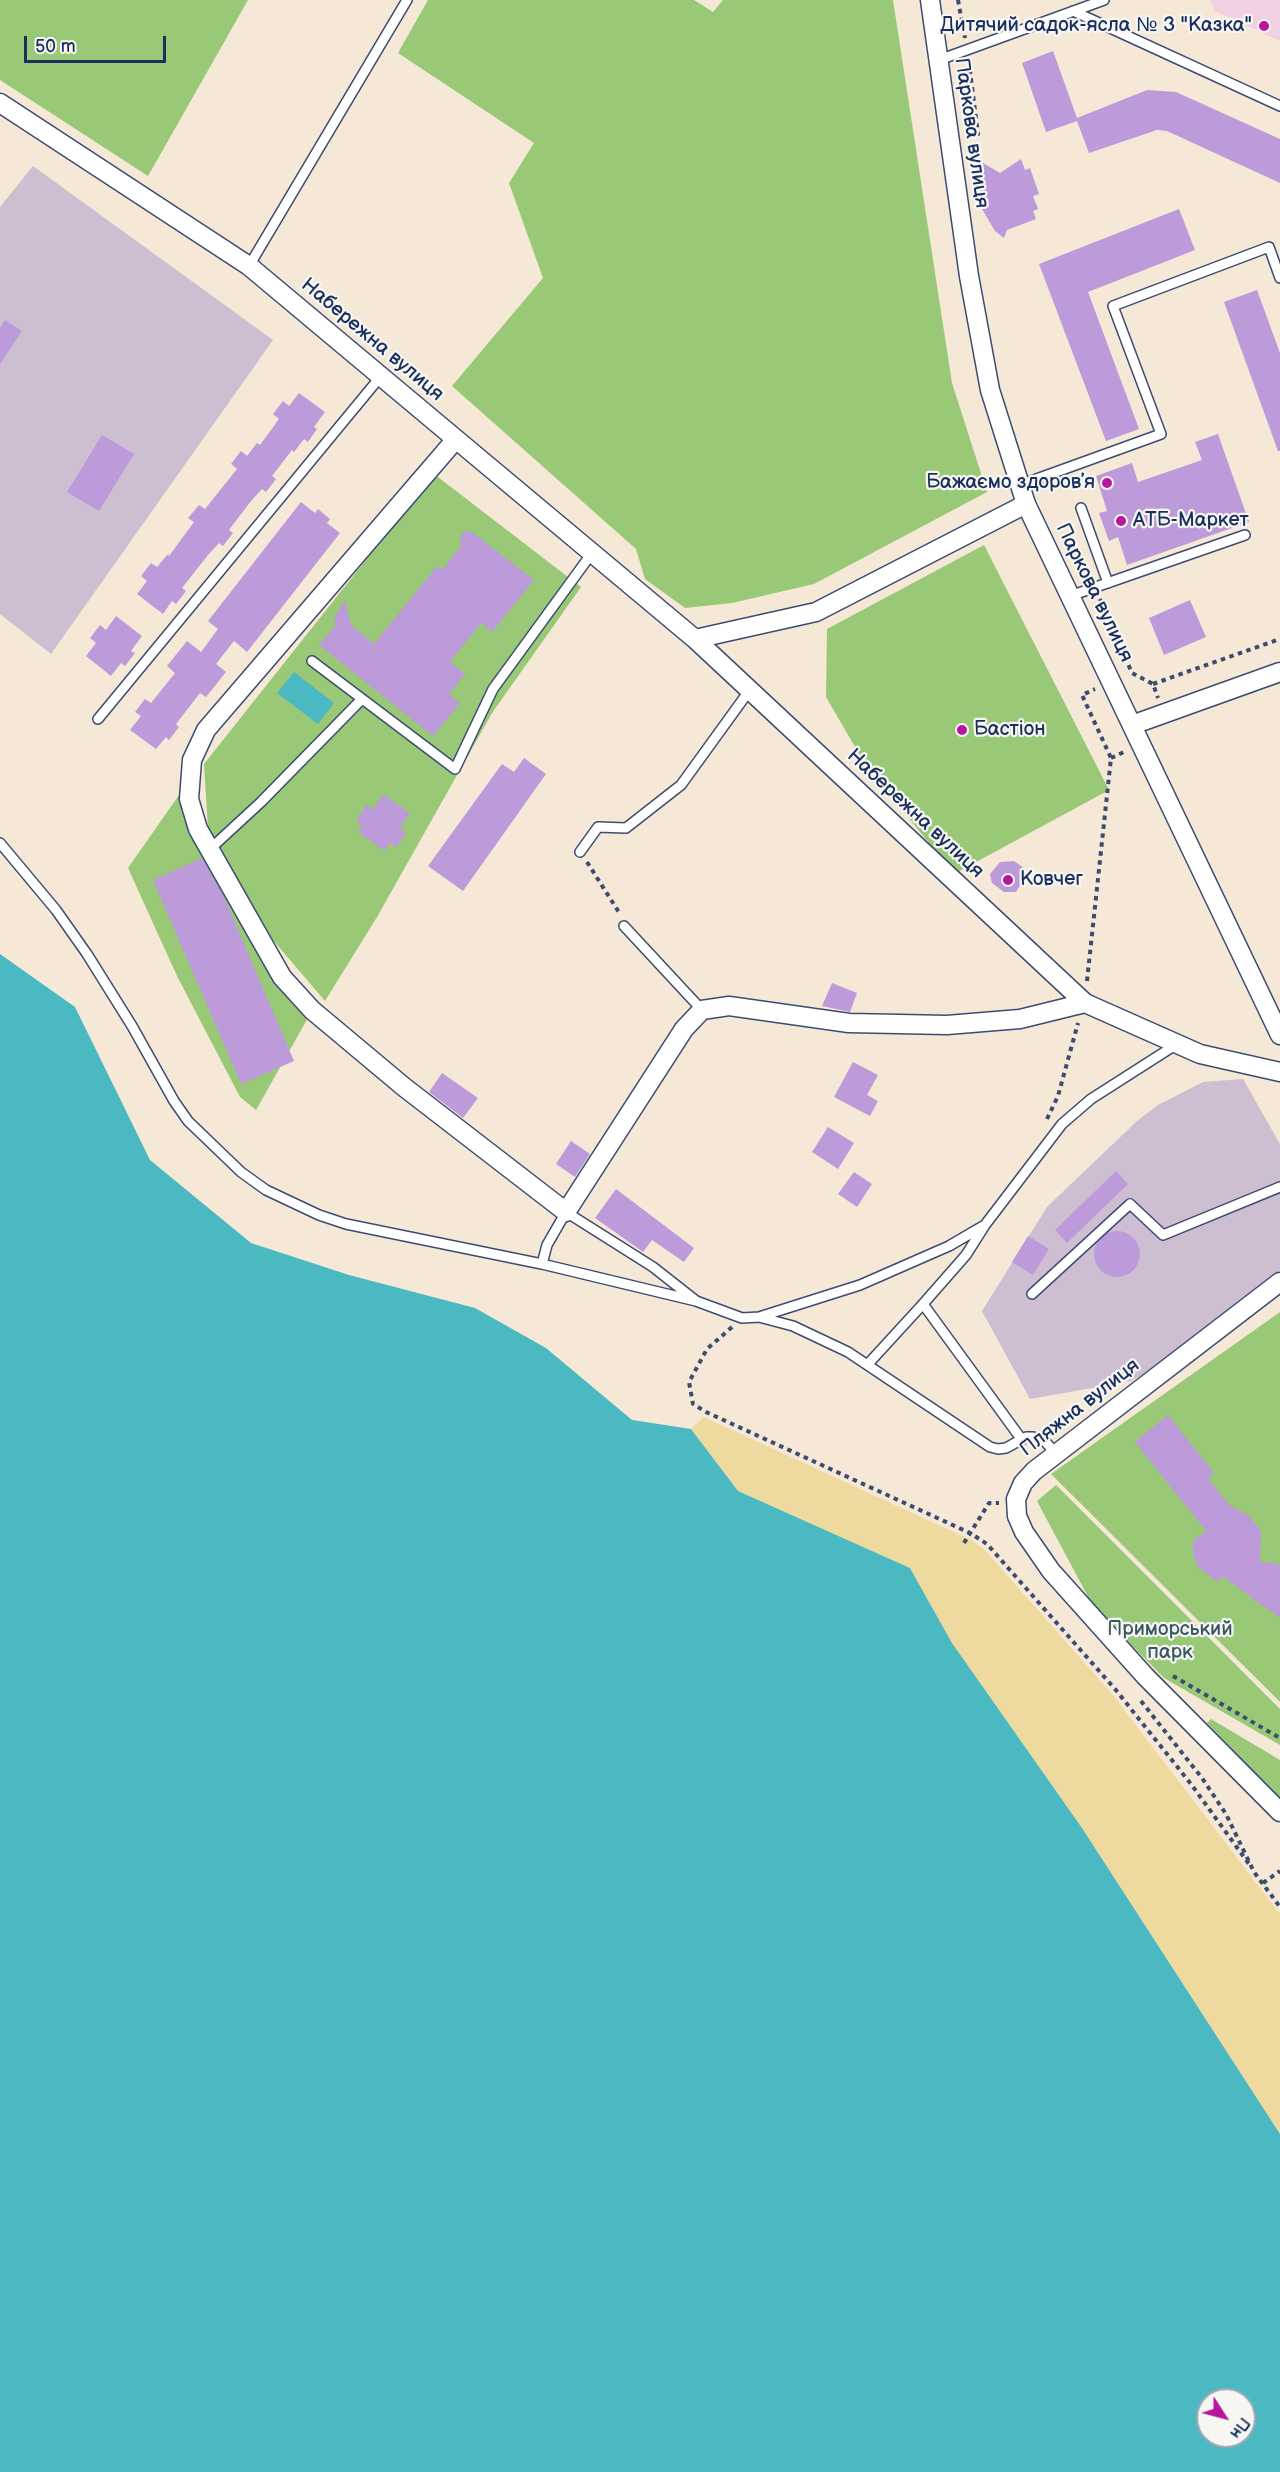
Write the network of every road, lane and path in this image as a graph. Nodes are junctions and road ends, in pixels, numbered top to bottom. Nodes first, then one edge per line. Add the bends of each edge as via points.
1 (407, 0) edge
2 (930, 0) edge
3 (958, 0) edge
4 (1104, 0) edge
5 (1072, 11) junction
6 (967, 50) junction
7 (939, 60) junction
8 (0, 104) edge
9 (1280, 106) edge
10 (950, 144) junction
11 (249, 266) junction
12 (1280, 278) edge
13 (381, 376) junction
14 (456, 439) junction
15 (1020, 486) junction
16 (1026, 504) junction
17 (1081, 508) dead end
18 (1245, 535) dead end
19 (592, 553) junction
20 (1108, 583) junction
21 (1095, 587) junction
22 (1070, 596) junction
23 (695, 639) junction
24 (1280, 639) edge
25 (312, 661) dead end
26 (1280, 672) edge
27 (749, 691) junction
28 (1082, 695) dead end
29 (362, 699) junction
30 (98, 719) dead end
31 (1132, 726) junction
32 (0, 843) edge
33 (209, 850) junction
34 (580, 852) joint
35 (624, 926) joint
36 (1085, 1003) junction
37 (702, 1010) junction
38 (1280, 1035) edge
39 (1177, 1044) junction
40 (1280, 1072) edge
41 (1043, 1127) dead end
42 (1280, 1187) edge
43 (566, 1212) junction
44 (986, 1225) junction
45 (542, 1264) junction
46 (1280, 1282) edge
47 (1032, 1294) dead end
48 (696, 1301) junction
49 (923, 1304) junction
50 (759, 1317) junction
51 (742, 1318) junction
52 (868, 1364) junction
53 (1022, 1440) junction
54 (1055, 1454) junction
55 (1002, 1496) dead end
56 (999, 1503) junction
57 (1001, 1512) dead end
58 (970, 1533) junction
59 (964, 1543) dead end
60 (1167, 1672) dead end
61 (1139, 1698) dead end
62 (1280, 1738) edge
63 (1280, 1812) edge
64 (1280, 1871) edge
65 (1254, 1872) junction
66 (1263, 1883) junction
67 (1280, 1907) edge

1 - 11 lane
2 - 7 street, Паркова вулиця
3 - 6 path
4 - 5 lane
5 - 6 lane
5 - 9 lane
6 - 7 lane
6 - 10 path via 978,134
7 - 10 street, Паркова вулиця
8 - 11 street, Набережна вулиця
10 - 15 street, Паркова вулиця via 990,390
11 - 13 street, Набережна вулиця
12 - 15 lane via 1269,247 1113,306 1161,434
13 - 14 street, Набережна вулиця
13 - 30 lane
14 - 19 street, Набережна вулиця
14 - 33 street via 206,730 192,760 189,799
15 - 16 street, Паркова вулиця
16 - 22 street, Паркова вулиця
16 - 23 street via 816,612
17 - 20 lane
18 - 20 lane
19 - 23 street, Набережна вулиця
19 - 29 lane via 494,689 455,769
20 - 21 lane
21 - 22 lane
21 - 24 path via 1132,673 1153,684
22 - 31 street, Паркова вулиця
23 - 27 street, Набережна вулиця
25 - 29 lane
26 - 31 street
27 - 34 lane via 681,786 626,828 598,827
27 - 36 street, Набережна вулиця
28 - 36 path via 1112,758
29 - 33 lane
31 - 38 street, Паркова вулиця
32 - 45 lane via 87,954 188,1121 241,1172 292,1203 346,1224
33 - 43 street via 282,977 312,1010 404,1087
34 - 35 path via 618,909
35 - 37 lane
36 - 37 street via 1020,1019 947,1025 849,1023 729,1006
36 - 39 street, Набережна вулиця
36 - 41 path via 1058,1096
37 - 43 street via 684,1029
39 - 40 street, Набережна вулиця via 1200,1054
39 - 44 lane via 1091,1099 1062,1124
42 - 47 lane via 1163,1235 1130,1204
43 - 45 lane via 547,1245
43 - 48 lane via 653,1267
44 - 49 lane via 966,1255
44 - 50 lane via 949,1246 860,1285
45 - 48 lane
46 - 54 street, Пляжна вулиця
48 - 51 lane
49 - 52 lane
49 - 53 lane
50 - 51 lane
50 - 52 lane via 804,1330
51 - 58 path via 706,1349 689,1382 693,1404
52 - 53 lane via 990,1447 1006,1448
53 - 54 lane via 1039,1438
54 - 63 street, Пляжна вулиця via 1023,1483 1016,1499 1017,1516 1024,1532 1091,1617
55 - 56 path
56 - 57 path
56 - 58 path via 989,1503
58 - 59 path
58 - 65 path via 987,1544 1115,1689 1191,1784
60 - 62 path
61 - 65 path via 1226,1814
64 - 66 path
65 - 66 path
66 - 67 path

